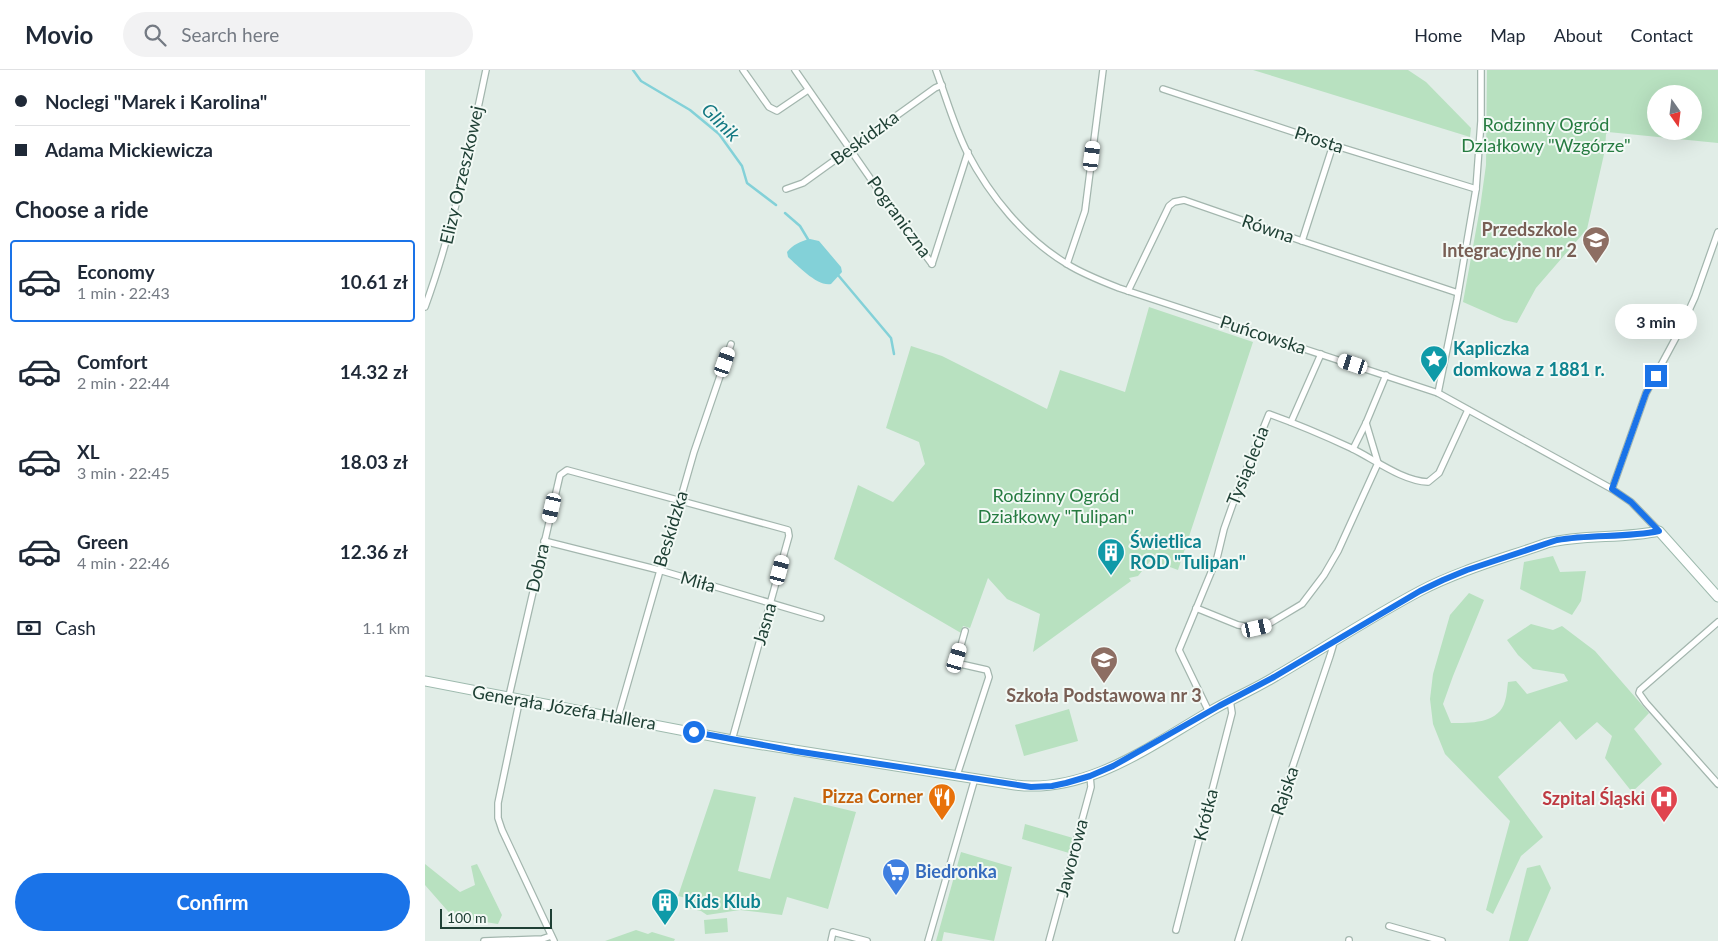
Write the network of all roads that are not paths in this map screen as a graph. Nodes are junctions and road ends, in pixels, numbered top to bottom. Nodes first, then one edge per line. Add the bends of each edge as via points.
1 (486, 70) edge
2 (743, 70) edge
3 (795, 70) edge
4 (936, 70) edge
5 (1103, 70) edge
6 (1481, 70) edge
7 (942, 85) junction
8 (1163, 89) dead end
9 (808, 90) junction
10 (1333, 145) junction
11 (850, 148) junction
12 (968, 152) junction
13 (786, 189) dead end
14 (1477, 189) junction
15 (1718, 232) edge
16 (1302, 241) junction
17 (1067, 264) junction
18 (1129, 291) junction
19 (1458, 293) junction
20 (425, 307) edge
21 (731, 344) dead end
22 (1321, 354) junction
23 (1386, 375) junction
24 (1438, 393) junction
25 (1468, 410) junction
26 (1291, 422) junction
27 (1366, 423) junction
28 (1353, 449) junction
29 (1378, 463) junction
30 (1612, 489) junction
31 (680, 499) junction
32 (1659, 531) junction
33 (544, 541) junction
34 (659, 570) junction
35 (1718, 597) edge
36 (771, 603) junction
37 (1197, 608) junction
38 (821, 618) dead end
39 (1718, 622) edge
40 (965, 631) dead end
41 (1331, 642) junction
42 (425, 681) edge
43 (509, 696) junction
44 (521, 698) junction
45 (1230, 700) junction
46 (1209, 712) junction
47 (618, 717) junction
48 (732, 740) junction
49 (957, 775) junction
50 (1090, 776) junction
51 (975, 778) junction
52 (1718, 784) edge
53 (1389, 926) dead end
54 (1176, 930) dead end
55 (552, 938) edge
56 (483, 941) edge
57 (831, 941) edge
58 (867, 941) edge
59 (928, 941) edge
60 (1049, 941) edge
61 (1238, 941) edge
62 (1442, 941) edge

1 - 20 street, Elizy Orzeszkowej via 443,255
2 - 9 street via 769,107 777,111
3 - 9 street, Pograniczna
4 - 7 street, Puńcowska
5 - 17 street via 1085,211
6 - 14 street
7 - 11 street, Beskidzka
7 - 12 street, Puńcowska
8 - 10 street, Prosta
9 - 11 street, Pograniczna
10 - 14 street, Prosta
10 - 16 street
11 - 12 street, Pograniczna via 932,264
11 - 13 street, Beskidzka via 803,183
12 - 17 street, Puńcowska via 1017,223
14 - 19 street
15 - 30 street via 1684,322 1646,393
16 - 18 street, Równa via 1179,200 1169,206
16 - 19 street, Równa
17 - 18 street, Puńcowska
18 - 22 street, Puńcowska
19 - 24 street
21 - 31 street, Beskidzka
22 - 23 street, Puńcowska
22 - 26 street
23 - 24 street, Puńcowska
23 - 27 street
24 - 25 street, Puńcowska
25 - 29 street via 1439,473 1428,482 1416,481
25 - 30 street, Puńcowska
26 - 28 street
26 - 37 street, Tysiąclecia via 1269,414 1236,494 1217,558
27 - 28 street
27 - 29 street
28 - 29 street
29 - 37 street via 1338,551 1301,604 1267,626 1257,628 1238,625
30 - 32 street, Puńcowska via 1631,502
31 - 33 street, Dobra via 567,470 560,475
31 - 34 street, Beskidzka
31 - 36 street, Jasna via 788,530
32 - 35 street
32 - 41 street, Generała Józefa Hallera via 1547,543 1443,580
33 - 34 street, Miła
33 - 43 street, Dobra
34 - 36 street, Miła
34 - 47 street, Beskidzka
36 - 38 street, Miła
36 - 48 street, Jasna
37 - 46 street, Tysiąclecia via 1179,650
39 - 52 street via 1639,692
40 - 49 street via 956,663 987,670 989,677
41 - 45 street, Generała Józefa Hallera
41 - 61 street, Rajska via 1330,656 1283,792
42 - 43 street, Generała Józefa Hallera
43 - 44 street, Generała Józefa Hallera
44 - 47 street, Generała Józefa Hallera
44 - 55 street via 498,803 498,818
45 - 46 street, Generała Józefa Hallera
45 - 54 street, Krótka via 1232,713
46 - 50 street, Generała Józefa Hallera
47 - 48 street, Generała Józefa Hallera
48 - 49 street, Generała Józefa Hallera
49 - 51 street, Generała Józefa Hallera
50 - 51 street, Generała Józefa Hallera via 1042,787
50 - 60 street, Jaworowa via 1091,786
51 - 59 street
53 - 62 street
55 - 56 street
57 - 58 street via 833,932

